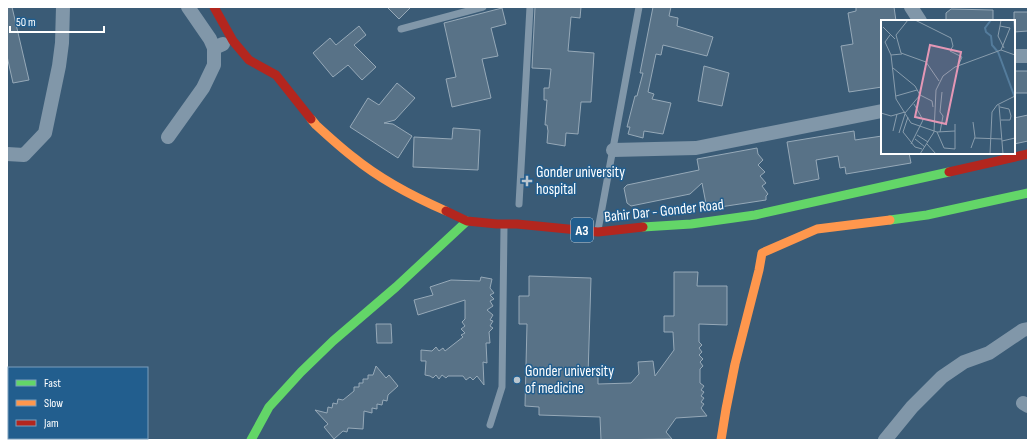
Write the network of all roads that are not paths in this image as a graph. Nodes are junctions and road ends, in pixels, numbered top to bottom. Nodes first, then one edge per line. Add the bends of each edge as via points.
1 (63, 7) edge
2 (188, 7) edge
3 (214, 7) edge
4 (484, 7) edge
5 (530, 7) edge
6 (640, 7) edge
7 (911, 7) edge
8 (919, 20) edge
9 (401, 29) dead end
10 (233, 41) junction
11 (214, 48) junction
12 (1015, 56) edge
13 (1028, 56) edge
14 (881, 111) edge
15 (168, 138) dead end
16 (613, 150) junction
17 (7, 154) edge
18 (1028, 154) edge
19 (1028, 193) edge
20 (519, 204) dead end
21 (467, 221) junction
22 (504, 224) junction
23 (598, 232) junction
24 (1028, 329) edge
25 (490, 425) dead end
26 (251, 440) edge
27 (721, 440) edge
28 (885, 440) edge

1 - 17 street via 59,66 45,134 24,155
2 - 11 street
3 - 10 main road, Bahir Dar - Gonder Road / A3
4 - 9 lane
5 - 20 lane
6 - 16 lane
7 - 8 street
10 - 11 street
10 - 21 main road, Bahir Dar - Gonder Road / A3 via 250,60 276,75 316,125 354,158 389,182
11 - 15 street via 214,65 203,88
12 - 13 street
14 - 16 street via 696,148
16 - 23 lane
18 - 23 main road, Bahir Dar - Gonder Road / A3 via 755,215 691,224
19 - 27 main road via 928,215 817,229 762,253
21 - 22 main road, Bahir Dar - Gonder Road / A3
21 - 26 main road via 301,372 269,407
22 - 23 main road, Bahir Dar - Gonder Road / A3
22 - 25 lane via 502,387
24 - 28 street via 989,353 964,362 942,378 912,407

